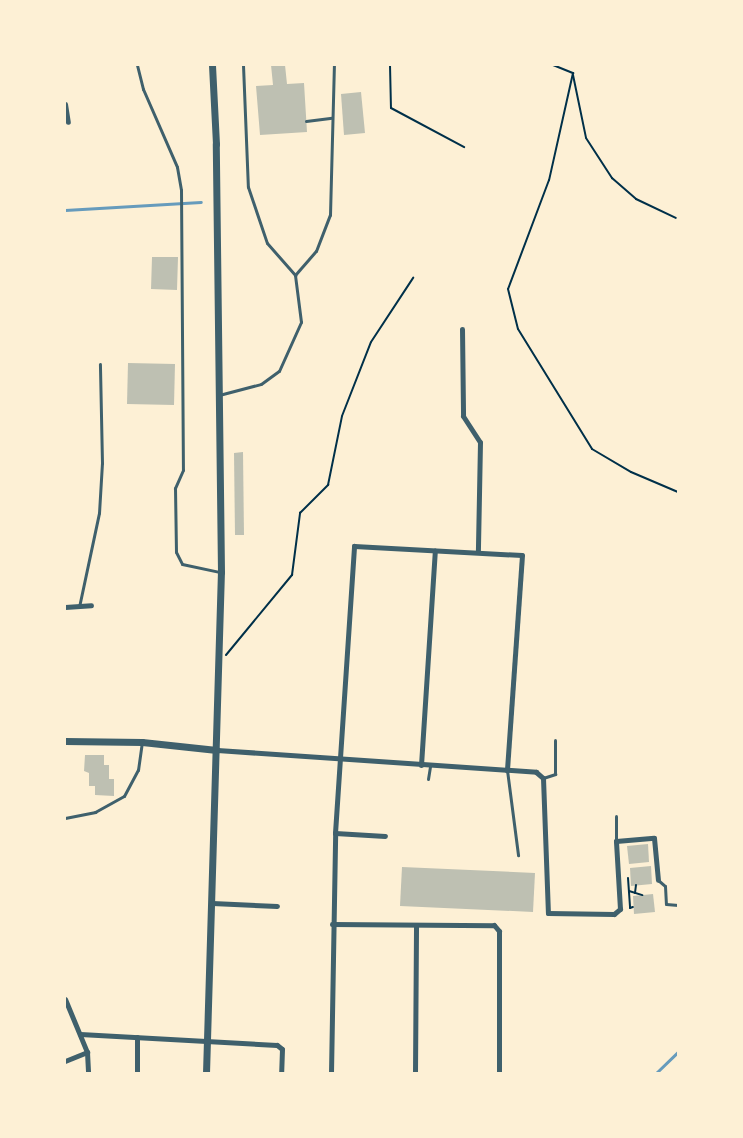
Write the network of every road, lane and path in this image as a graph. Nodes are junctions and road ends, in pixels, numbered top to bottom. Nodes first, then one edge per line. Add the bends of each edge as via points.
1 (137, 65) edge
2 (212, 65) edge
3 (243, 65) edge
4 (334, 65) edge
5 (390, 65) edge
6 (553, 65) edge
7 (573, 73) junction
8 (65, 104) edge
9 (332, 118) junction
10 (68, 122) dead end
11 (306, 122) dead end
12 (464, 147) dead end
13 (676, 218) dead end
14 (295, 275) junction
15 (413, 278) dead end
16 (462, 329) dead end
17 (100, 364) dead end
18 (220, 395) junction
19 (678, 492) edge
20 (435, 550) junction
21 (478, 551) junction
22 (221, 572) junction
23 (91, 605) dead end
24 (79, 607) junction
25 (65, 608) edge
26 (220, 662) junction
27 (555, 740) dead end
28 (65, 741) edge
29 (142, 742) junction
30 (217, 750) junction
31 (339, 760) junction
32 (421, 765) junction
33 (430, 766) junction
34 (507, 770) junction
35 (543, 778) junction
36 (428, 779) dead end
37 (616, 816) dead end
38 (65, 818) edge
39 (335, 833) junction
40 (385, 836) dead end
41 (616, 841) junction
42 (518, 855) dead end
43 (628, 878) dead end
44 (658, 880) joint
45 (636, 885) dead end
46 (630, 892) junction
47 (635, 893) junction
48 (642, 895) dead end
49 (212, 903) junction
50 (678, 905) edge
51 (277, 906) dead end
52 (633, 907) dead end
53 (332, 924) junction
54 (416, 925) junction
55 (65, 999) edge
56 (80, 1034) junction
57 (137, 1037) junction
58 (206, 1042) junction
59 (87, 1052) junction
60 (65, 1061) edge
61 (88, 1073) edge
62 (137, 1073) edge
63 (206, 1073) edge
64 (281, 1073) edge
65 (331, 1073) edge
66 (414, 1073) edge
67 (499, 1073) edge

1 - 22 lane via 143,89 177,167 181,190 183,470 175,488 176,552 182,564
2 - 18 street
3 - 14 lane via 248,187 267,243
4 - 9 lane
5 - 12 path via 391,108
6 - 7 path
7 - 13 path via 586,138 612,178 636,198
7 - 19 path via 549,180 508,289 518,329 592,449 631,472
8 - 10 street
9 - 11 lane
9 - 14 lane via 330,215 316,251
14 - 18 lane via 301,322 279,371 261,384
15 - 26 path via 371,342 342,416 328,485 300,513 292,575
16 - 21 street via 463,416 480,442
17 - 24 lane via 102,463 99,512
18 - 22 street
20 - 21 street
20 - 31 street via 354,546
20 - 32 street
21 - 34 street via 522,555
22 - 26 street
23 - 24 street
24 - 25 street
26 - 30 street
27 - 35 lane via 555,774
28 - 29 street
29 - 30 street
29 - 38 lane via 138,770 124,796 95,812
30 - 31 street
30 - 49 street
31 - 32 street
31 - 39 street
32 - 33 street
33 - 34 street
33 - 36 lane
34 - 35 street via 536,772
34 - 42 lane
35 - 41 street via 548,913 614,914 620,909
37 - 41 lane
39 - 40 street
39 - 53 street
41 - 44 street via 654,838
43 - 46 path
44 - 50 lane via 665,886 666,904
45 - 47 path
46 - 47 path
46 - 52 path via 630,908
47 - 48 path
49 - 51 street
49 - 58 street
53 - 54 street
53 - 65 street
54 - 66 street
54 - 67 street via 494,926 499,931
55 - 56 street
56 - 57 street
56 - 59 street
57 - 58 street
57 - 62 street
58 - 63 street
58 - 64 street via 277,1045 282,1049
59 - 60 street
59 - 61 street

